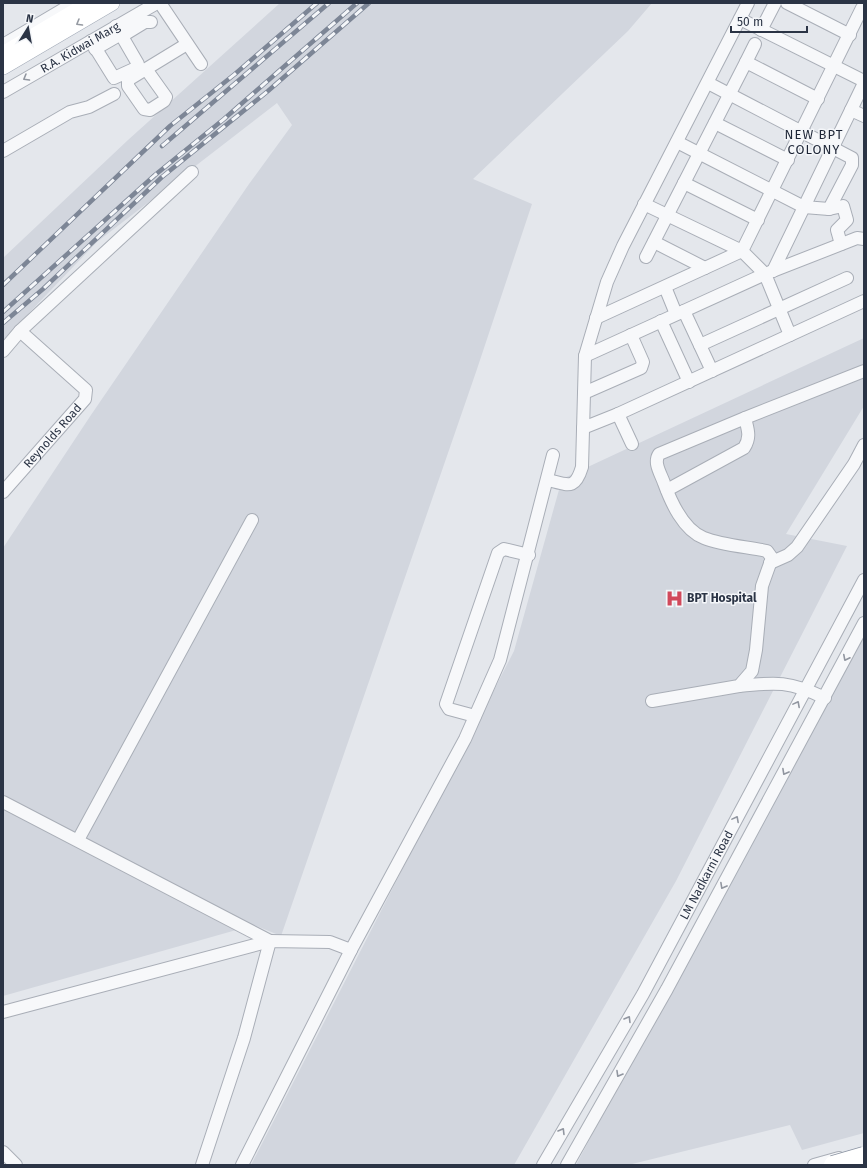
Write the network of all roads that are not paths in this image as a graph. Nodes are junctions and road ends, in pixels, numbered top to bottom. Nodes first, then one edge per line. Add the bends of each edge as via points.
1 (74, 3) edge
2 (88, 3) edge
3 (112, 3) edge
4 (158, 3) edge
5 (748, 3) edge
6 (775, 3) edge
7 (787, 3) edge
8 (860, 7) edge
9 (740, 19) junction
10 (151, 22) dead end
11 (121, 29) junction
12 (761, 30) junction
13 (850, 35) junction
14 (187, 44) junction
15 (755, 44) dead end
16 (3, 45) edge
17 (93, 45) junction
18 (3, 54) edge
19 (141, 55) dead end
20 (746, 62) junction
21 (201, 64) dead end
22 (835, 66) junction
23 (3, 67) edge
24 (146, 69) dead end
25 (864, 82) edge
26 (708, 83) junction
27 (3, 92) edge
28 (114, 94) dead end
29 (730, 94) junction
30 (864, 98) edge
31 (818, 99) junction
32 (857, 113) edge
33 (715, 123) junction
34 (802, 132) junction
35 (677, 142) junction
36 (833, 148) junction
37 (3, 152) edge
38 (700, 154) junction
39 (788, 160) junction
40 (192, 172) dead end
41 (684, 183) junction
42 (772, 192) junction
43 (644, 204) junction
44 (804, 207) junction
45 (829, 209) junction
46 (668, 215) junction
47 (758, 220) junction
48 (864, 239) edge
49 (654, 242) junction
50 (842, 244) junction
51 (742, 251) junction
52 (646, 257) dead end
53 (705, 268) junction
54 (769, 272) junction
55 (847, 278) dead end
56 (664, 286) junction
57 (864, 301) edge
58 (779, 309) junction
59 (680, 313) junction
60 (596, 318) junction
61 (661, 321) junction
62 (20, 331) junction
63 (631, 335) junction
64 (790, 335) junction
65 (700, 345) junction
66 (3, 351) edge
67 (585, 356) junction
68 (712, 371) junction
69 (864, 371) edge
70 (689, 382) junction
71 (584, 393) junction
72 (618, 414) junction
73 (745, 418) junction
74 (583, 428) junction
75 (632, 444) dead end
76 (864, 445) edge
77 (553, 455) dead end
78 (548, 480) junction
79 (667, 490) junction
80 (3, 492) edge
81 (252, 520) dead end
82 (529, 555) junction
83 (770, 563) junction
84 (864, 580) edge
85 (864, 623) edge
86 (739, 686) junction
87 (805, 689) junction
88 (825, 698) junction
89 (652, 702) dead end
90 (475, 716) junction
91 (3, 802) edge
92 (78, 840) junction
93 (270, 941) junction
94 (352, 950) junction
95 (3, 1012) edge
96 (3, 1152) edge
97 (863, 1155) edge
98 (16, 1165) edge
99 (202, 1165) edge
100 (242, 1165) edge
101 (542, 1165) edge
102 (567, 1165) edge
103 (814, 1165) edge
104 (833, 1165) edge

1 - 16 street
2 - 18 main road
3 -> 23 main road
4 - 11 street, R.A. Kidwai Marg
4 - 14 street
5 - 9 street
6 - 12 street
7 - 13 street
8 - 13 street
9 - 12 street
9 - 26 street
10 - 11 street
11 - 17 street, R.A. Kidwai Marg
11 - 17 street via 138,64 136,68 114,78
11 - 19 street
12 - 22 street
13 - 22 street
14 - 21 street
14 - 24 street
15 - 20 street
17 -> 27 street, R.A. Kidwai Marg
20 - 29 street
20 - 31 street
22 - 25 street
22 - 31 street
25 - 32 street
26 - 29 street
26 - 35 street
28 - 37 street via 89,107 70,112
29 - 33 street
29 - 34 street
30 - 32 street
31 - 34 street
32 - 36 street
33 - 38 street
33 - 39 street
34 - 36 street
34 - 39 street
35 - 38 street
35 - 43 street
36 - 44 street
36 - 45 street via 852,158 852,162
38 - 41 street
38 - 42 street
39 - 42 street
40 - 62 street
41 - 46 street
41 - 47 street
42 - 44 street
42 - 47 street
43 - 46 street
43 - 60 street via 607,282
44 - 45 street
44 - 54 street
45 - 50 street via 843,206 847,220 837,230
46 - 49 street
46 - 51 street
47 - 51 street
48 - 50 street via 857,238
49 - 52 street
49 - 53 street
50 - 54 street
51 - 53 street
51 - 54 street
53 - 56 street
54 - 58 street
54 - 59 street
55 - 58 street
56 - 59 street
56 - 60 street
57 - 64 street
58 - 64 street
58 - 65 street
59 - 61 street
59 - 65 street
60 - 67 street
61 - 63 street
61 - 70 street
62 - 66 street
62 - 80 street, Reynolds Road via 86,390 85,399
63 - 67 street
63 - 71 street via 643,362 642,368
64 - 68 street
65 - 68 street
67 - 71 street
68 - 70 street
69 - 73 street
70 - 72 street
71 - 74 street
72 - 74 street
72 - 75 street
73 - 79 street via 749,433 744,448
73 - 79 street via 659,454 656,463
74 - 78 street via 582,467 576,482 563,484
76 - 83 street via 854,464 797,546 788,555
77 - 78 street
78 - 82 street
79 - 83 street via 684,522 693,532 704,538 767,551 772,558
81 - 92 street
82 - 90 street via 500,660
82 - 90 street via 504,549 498,553 446,704 449,710
83 - 86 street via 762,586 752,671
84 - 87 street, LM Nadkarni Road
85 -> 88 street, LM Nadkarni Road
86 - 87 street via 774,682
86 - 89 street
87 - 88 street
101 -> 87 street, LM Nadkarni Road via 643,994
88 -> 102 street, LM Nadkarni Road via 667,989
90 - 94 street
91 - 92 street
92 - 93 street
93 - 94 street via 330,942
93 - 95 street
93 - 99 street via 244,1038
94 - 100 street
96 - 98 street
97 - 103 street
97 - 104 highway, bridge

